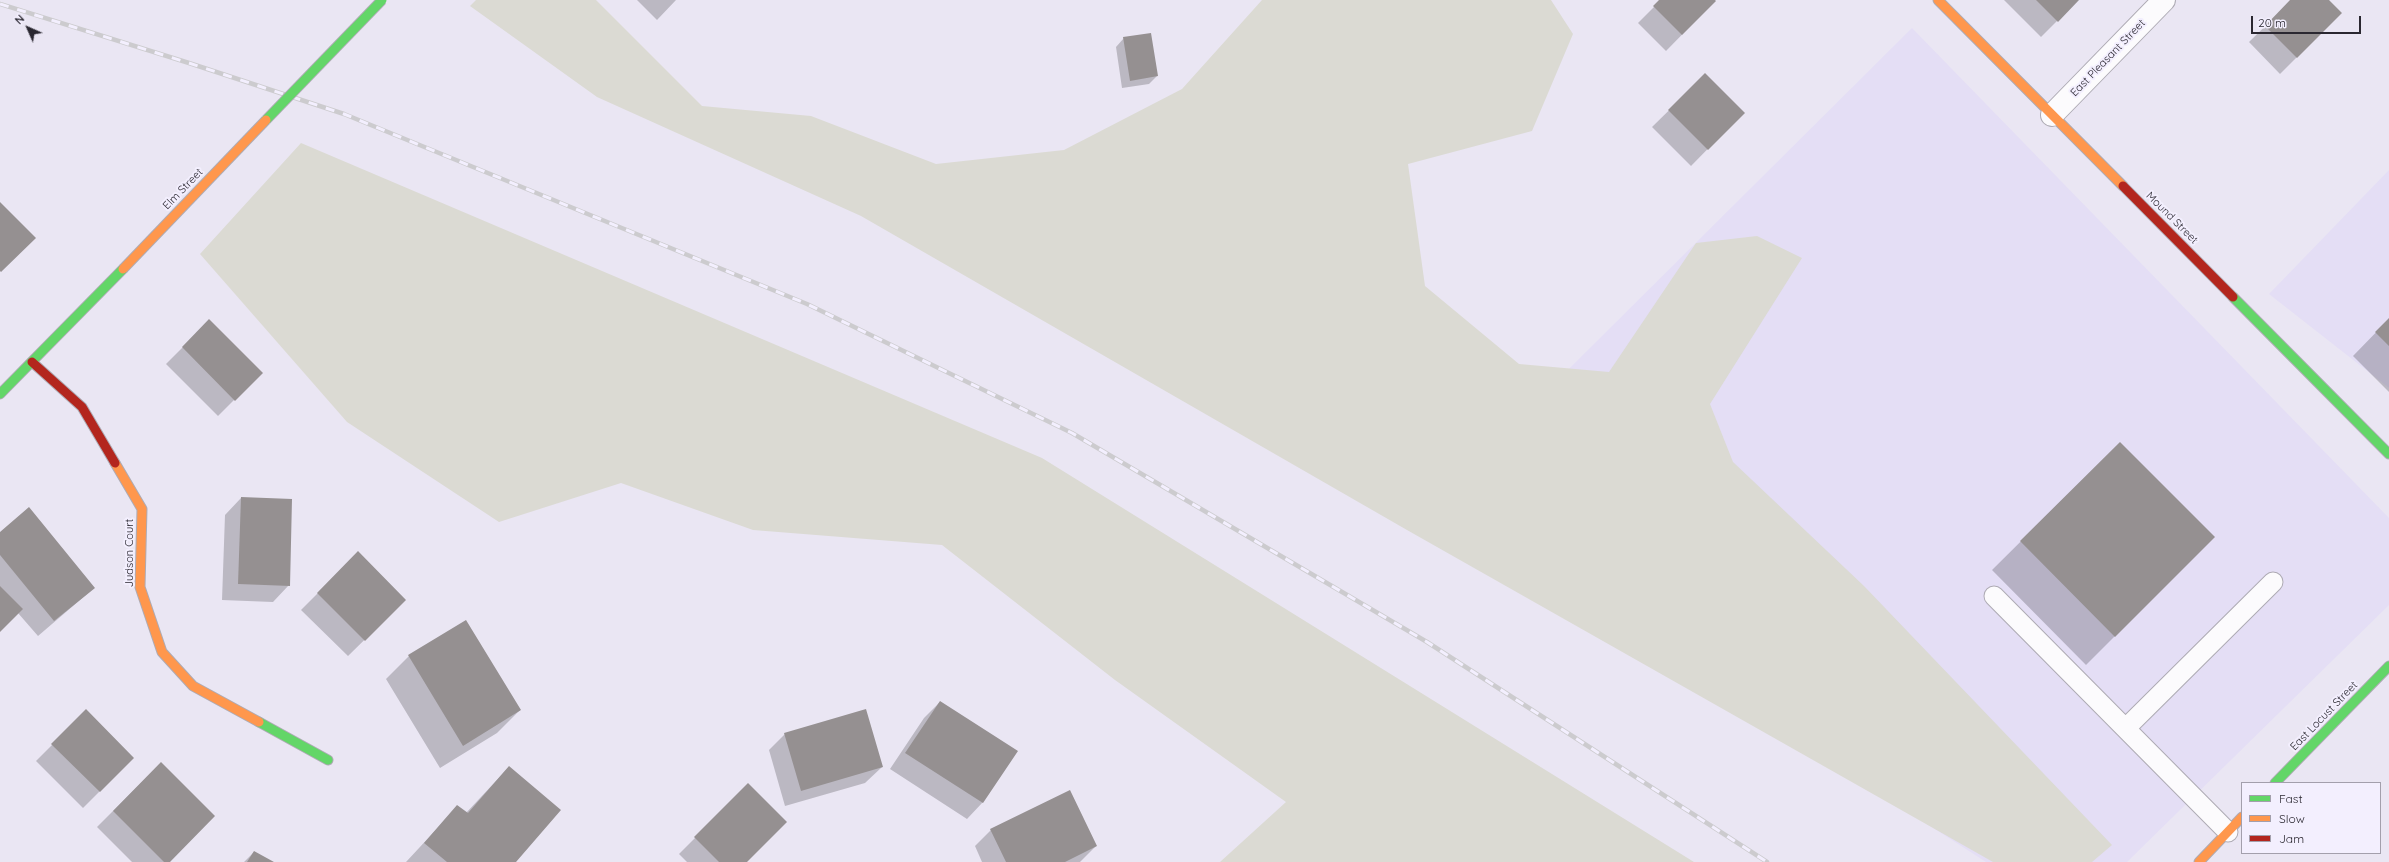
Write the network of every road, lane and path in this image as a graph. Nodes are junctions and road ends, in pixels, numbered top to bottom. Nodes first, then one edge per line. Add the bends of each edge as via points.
1 (382, 0) edge
2 (1938, 0) edge
3 (2164, 0) edge
4 (2052, 115) junction
5 (32, 362) junction
6 (0, 394) edge
7 (2389, 454) edge
8 (2273, 582) dead end
9 (1994, 596) dead end
10 (2389, 666) edge
11 (2126, 728) junction
12 (328, 760) dead end
13 (2276, 782) edge
14 (2241, 818) edge
15 (2228, 832) junction
16 (2199, 862) edge

1 - 5 street, Elm Street, bridge
2 - 4 street, Mound Street
3 - 4 street, East Pleasant Street
4 - 7 street, Mound Street
5 - 6 street, Elm Street
5 - 12 street, Judson Court via 82,407 142,509 140,587 162,652 194,686
8 - 11 lane
9 - 11 lane
10 - 13 street, East Locust Street
11 - 15 lane
14 - 15 street
15 - 16 street

